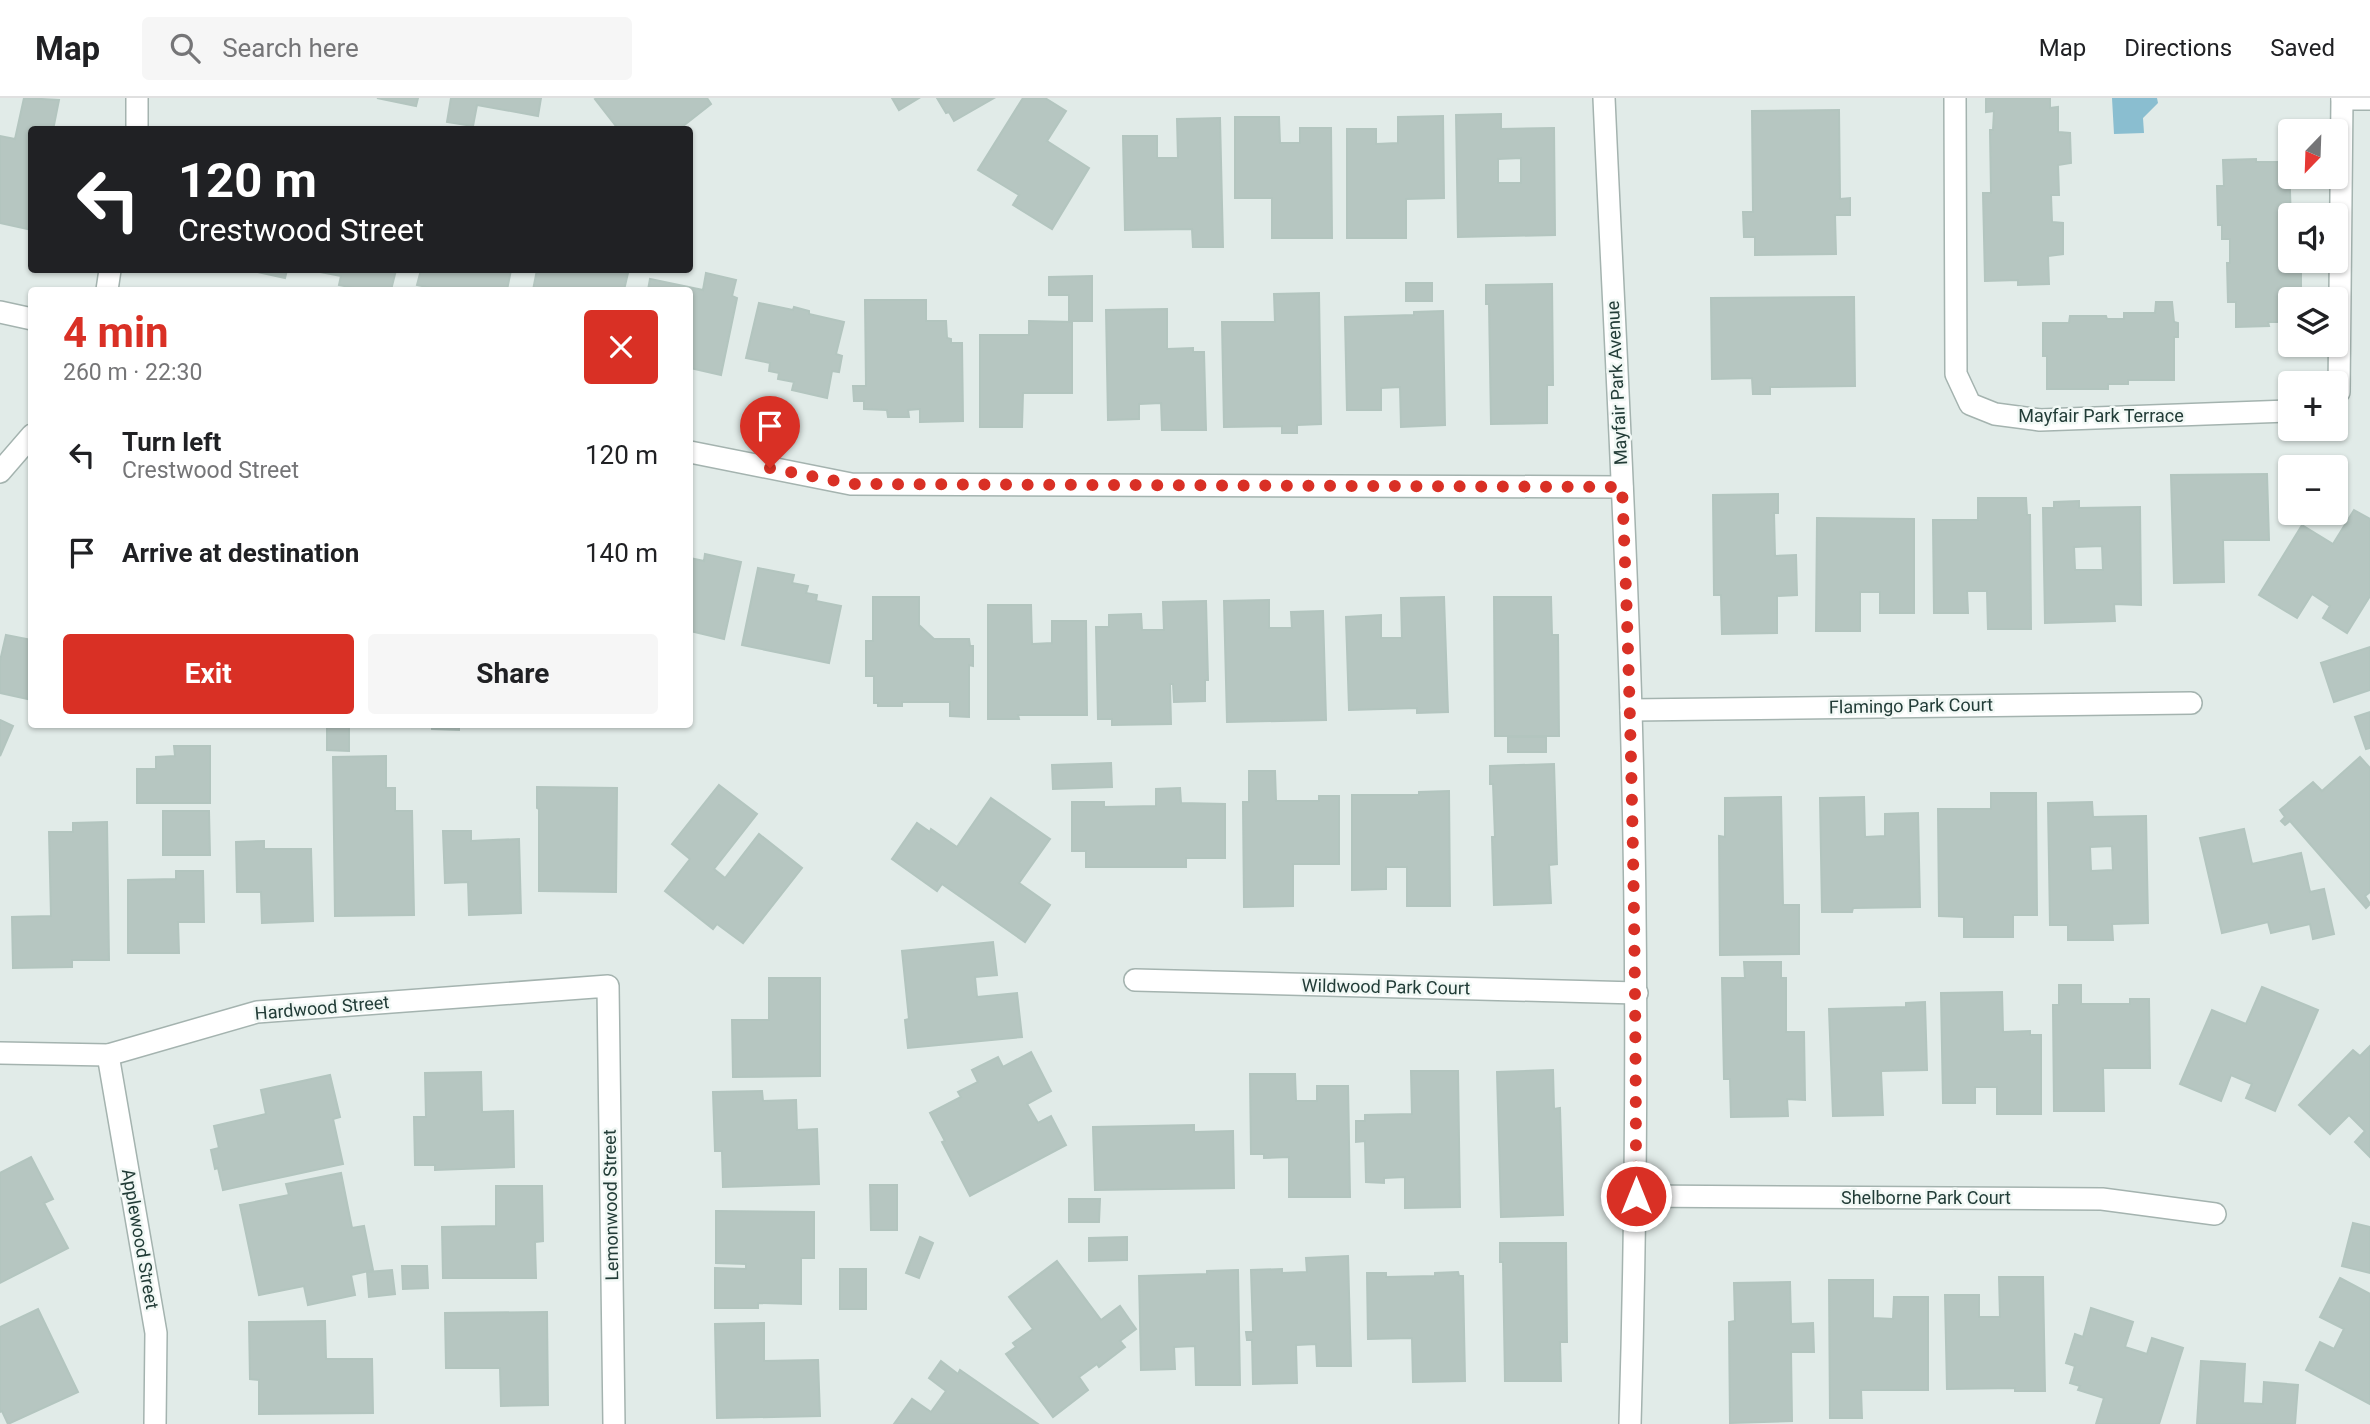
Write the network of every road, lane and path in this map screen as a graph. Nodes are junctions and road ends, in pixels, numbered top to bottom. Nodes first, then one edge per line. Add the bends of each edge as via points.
1 (137, 98) edge
2 (1604, 98) edge
3 (1955, 98) edge
4 (2342, 99) edge
5 (2370, 99) edge
6 (137, 126) edge
7 (0, 312) edge
8 (28, 318) edge
9 (2339, 371) edge
10 (2278, 411) edge
11 (28, 440) edge
12 (693, 453) edge
13 (0, 472) edge
14 (1622, 487) junction
15 (2191, 703) dead end
16 (1631, 710) junction
17 (1135, 980) dead end
18 (608, 986) joint
19 (1636, 993) junction
20 (0, 1053) edge
21 (108, 1055) junction
22 (1636, 1196) junction
23 (2215, 1214) dead end
24 (155, 1424) edge
25 (614, 1424) edge
26 (1630, 1424) edge

1 - 6 street
2 - 14 street, Mayfair Park Avenue
3 - 10 street, Mayfair Park Terrace via 1956,374 1970,404 1995,414 2040,420
4 - 5 street
4 - 9 street
7 - 8 street
11 - 13 street
12 - 14 street via 851,484
14 - 16 street, Mayfair Park Avenue
15 - 16 street, Flamingo Park Court
16 - 19 street, Mayfair Park Avenue
17 - 19 street, Wildwood Park Court
18 - 21 street, Hardwood Street via 257,1012
18 - 25 street, Lemonwood Street
19 - 22 street, Mayfair Park Avenue
20 - 21 street, Hardwood Street
21 - 24 street, Applewood Street via 156,1333
22 - 23 street, Shelborne Park Court via 2102,1199
22 - 26 street, Mayfair Park Avenue

